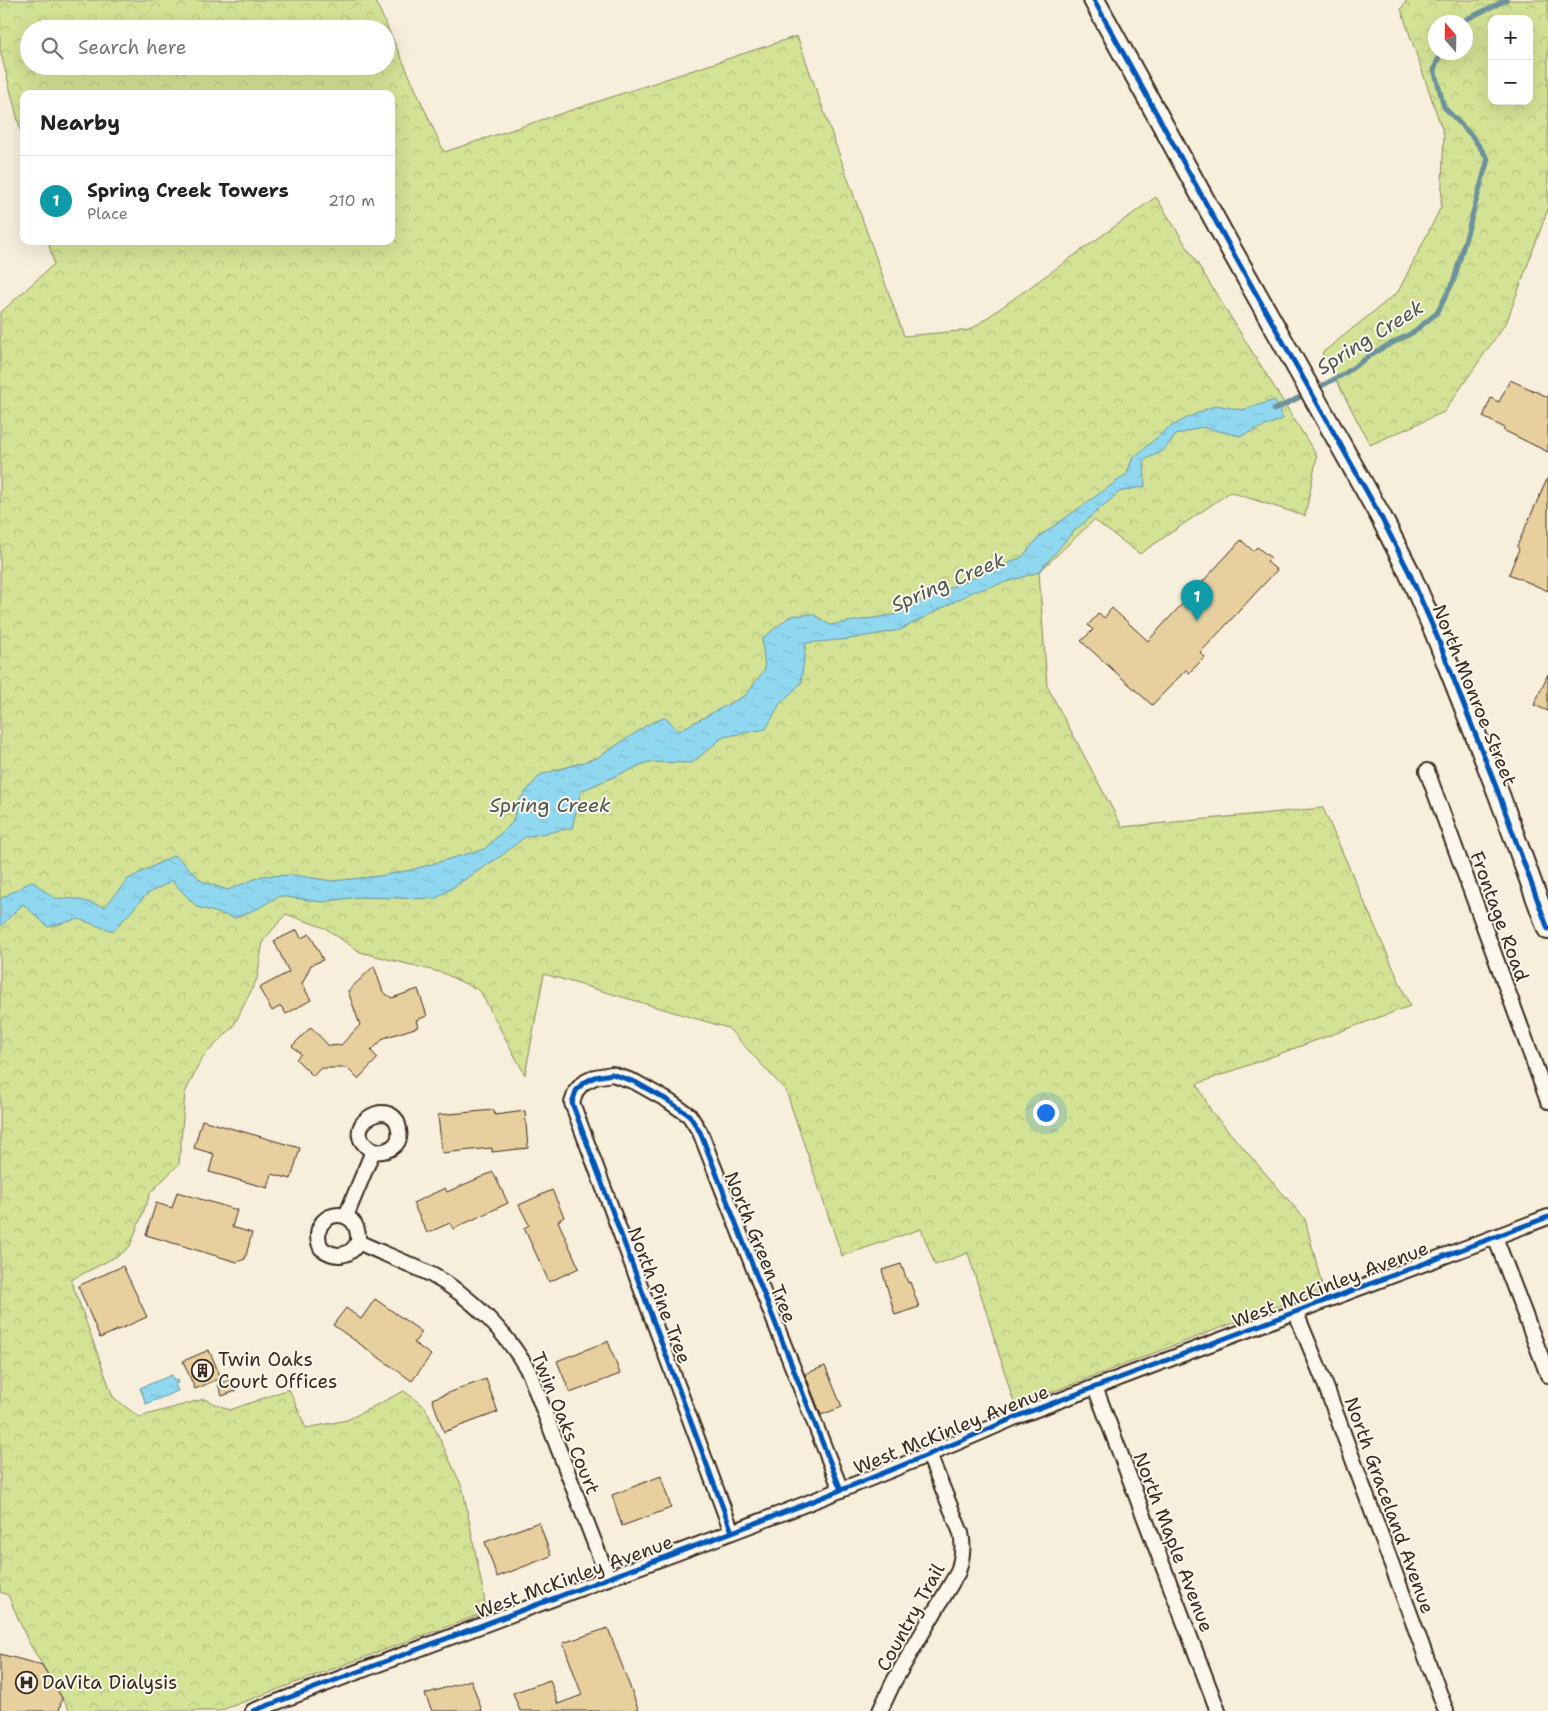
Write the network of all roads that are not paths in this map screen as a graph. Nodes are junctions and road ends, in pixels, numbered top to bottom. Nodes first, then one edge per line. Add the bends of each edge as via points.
1 (1094, 0) edge
2 (1427, 771) dead end
3 (1548, 929) edge
4 (595, 1077) joint
5 (1548, 1101) edge
6 (373, 1151) dead end
7 (346, 1216) junction
8 (1548, 1217) edge
9 (1495, 1237) junction
10 (358, 1242) junction
11 (1296, 1313) junction
12 (1548, 1375) edge
13 (1095, 1387) junction
14 (929, 1454) junction
15 (841, 1490) junction
16 (732, 1532) junction
17 (608, 1578) junction
18 (254, 1711) edge
19 (880, 1711) edge
20 (1218, 1711) edge
21 (1446, 1711) edge

1 - 3 street, North Monroe Street via 1409,572 1498,792
2 - 5 street, Frontage Road
4 - 15 street, North Green Tree via 612,1074 635,1082 689,1115 700,1132
4 - 16 street, North Pine Tree via 579,1087 572,1103
6 - 7 street
7 - 10 street via 356,1225
7 - 10 street via 332,1216 321,1223 317,1235 321,1248 339,1256 353,1250
8 - 9 street, West McKinley Avenue
9 - 11 street, West McKinley Avenue
9 - 12 street
10 - 17 street, Twin Oaks Court via 434,1276 474,1305 512,1345 529,1372
11 - 13 street, West McKinley Avenue
11 - 21 street, North Graceland Avenue
13 - 14 street, West McKinley Avenue
13 - 20 street, North Maple Avenue
14 - 15 street, West McKinley Avenue
14 - 19 street, Country Trail via 961,1533 962,1560
15 - 16 street, West McKinley Avenue
16 - 17 street, West McKinley Avenue
17 - 18 street, West McKinley Avenue

